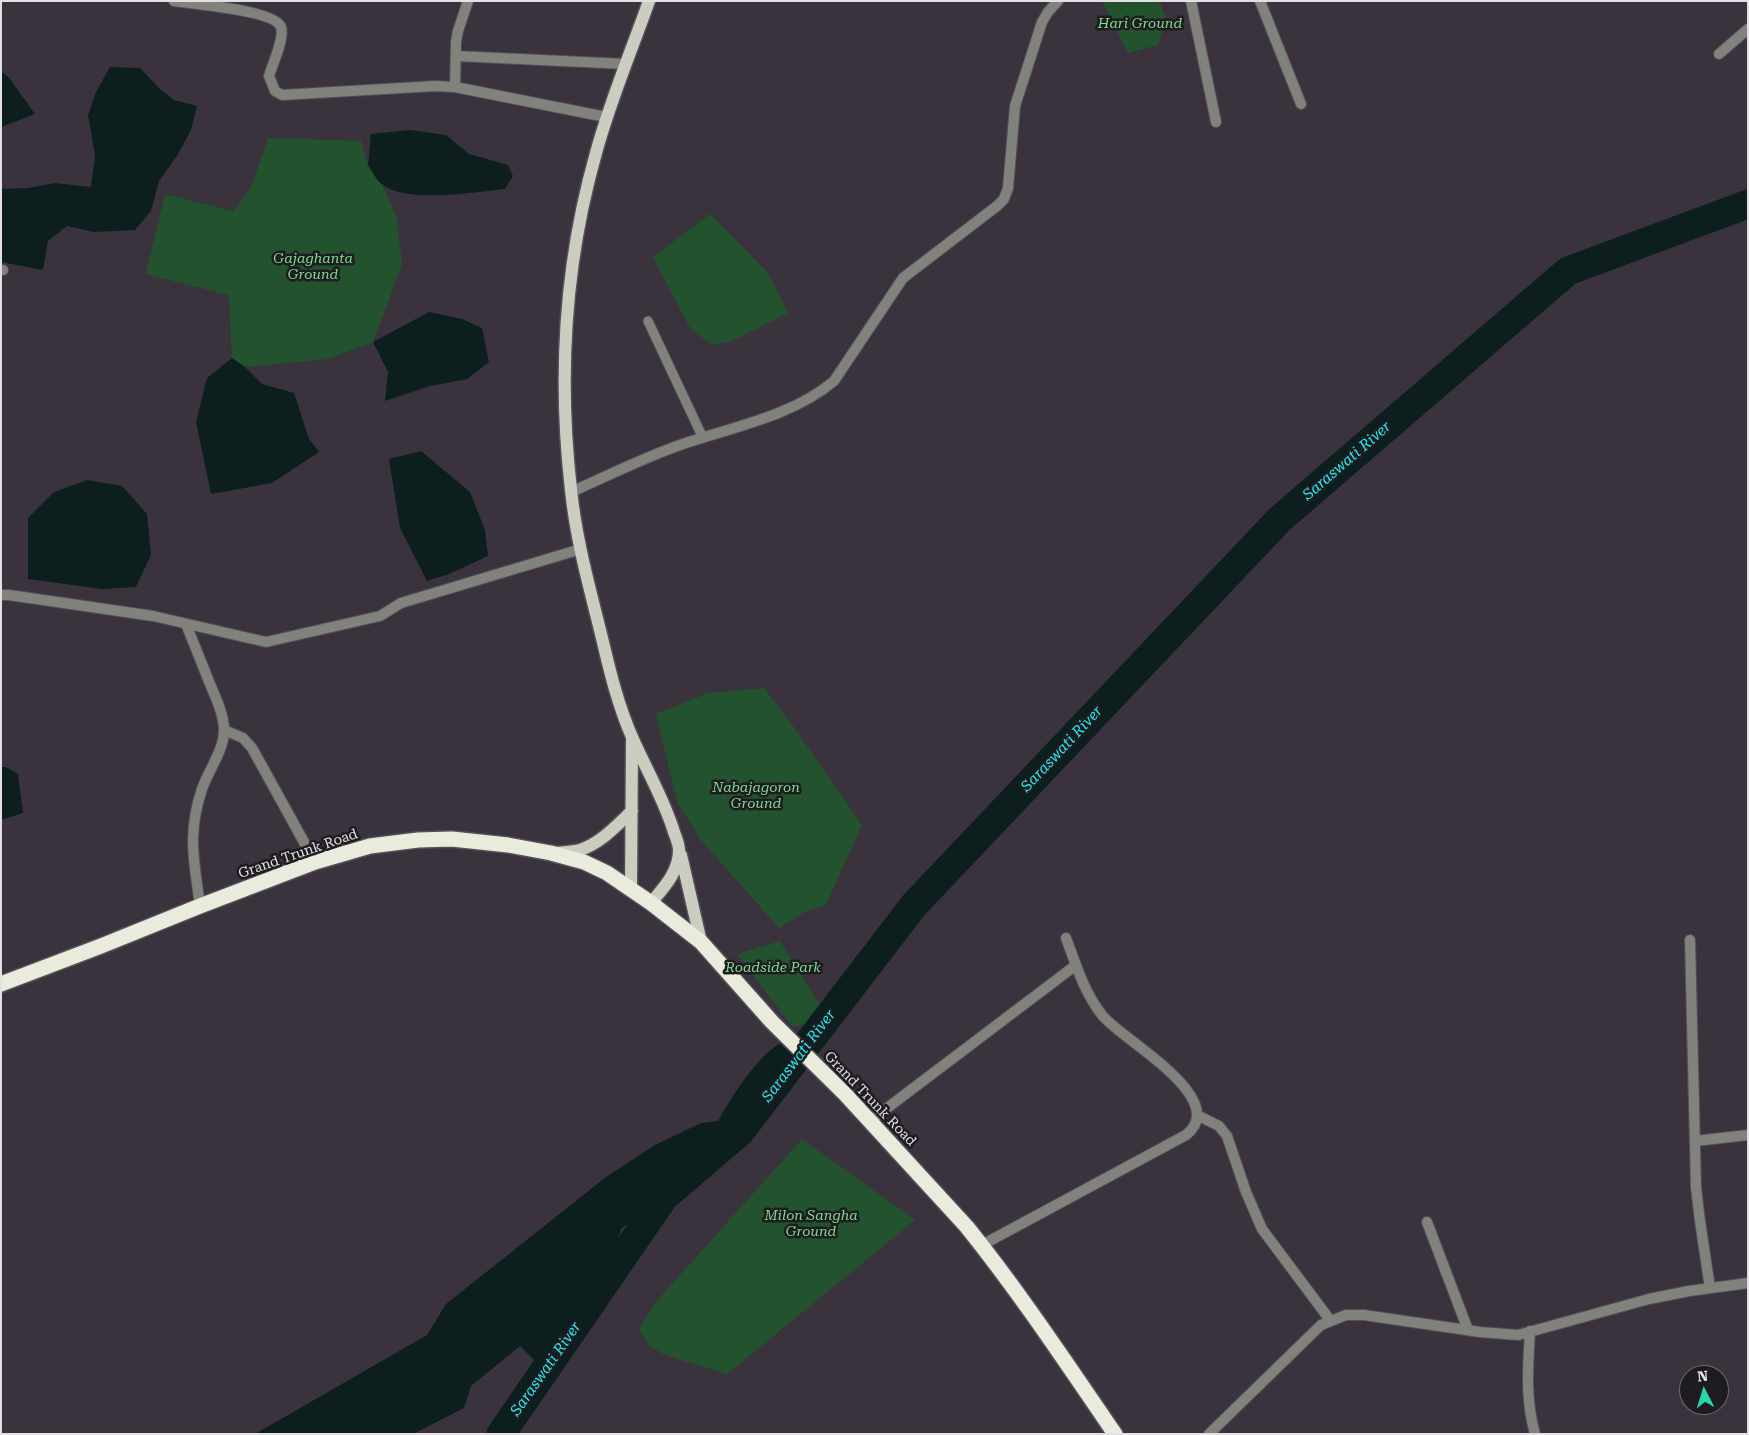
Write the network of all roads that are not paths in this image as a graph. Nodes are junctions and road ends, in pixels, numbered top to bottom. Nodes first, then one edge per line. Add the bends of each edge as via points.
1 (174, 1) edge
2 (468, 1) edge
3 (649, 1) edge
4 (1058, 1) edge
5 (1191, 1) edge
6 (1260, 1) edge
7 (202, 3) edge
8 (245, 6) edge
9 (1748, 29) edge
10 (1718, 54) dead end
11 (456, 56) junction
12 (626, 64) junction
13 (455, 87) junction
14 (1301, 104) dead end
15 (606, 116) junction
16 (1216, 122) dead end
17 (648, 321) dead end
18 (703, 438) junction
19 (571, 492) junction
20 (581, 549) junction
21 (1, 595) edge
22 (186, 624) junction
23 (224, 730) junction
24 (632, 737) junction
25 (632, 811) junction
26 (679, 848) junction
27 (551, 853) junction
28 (316, 862) junction
29 (631, 889) junction
30 (651, 903) junction
31 (200, 906) junction
32 (1066, 938) dead end
33 (1690, 940) dead end
34 (701, 942) junction
35 (1076, 965) junction
36 (1, 984) edge
37 (1197, 1115) junction
38 (870, 1121) junction
39 (1748, 1136) edge
40 (1695, 1141) junction
41 (1427, 1222) dead end
42 (982, 1245) junction
43 (1748, 1283) edge
44 (1710, 1288) junction
45 (1330, 1320) junction
46 (1468, 1330) junction
47 (1530, 1331) junction
48 (1115, 1434) edge
49 (1209, 1434) edge
50 (1535, 1434) edge

1 - 7 street
2 - 11 street via 458,31
3 - 12 main road
4 - 18 street via 1042,22 1016,100 1008,188 1004,199 903,278 834,381 820,393 781,412
5 - 16 street
6 - 14 street
7 - 8 street
8 - 13 street via 270,17 282,28 269,76 275,91 282,95
9 - 10 street
11 - 12 street
11 - 13 street
12 - 15 main road
13 - 15 street
15 - 19 main road via 576,238 570,289 565,392
17 - 18 lane
18 - 19 street via 669,449
19 - 20 main road
20 - 22 street via 401,603 380,616 266,642
20 - 24 main road via 612,684
21 - 22 street
22 - 23 street via 216,698
23 - 28 street via 243,738 252,748
23 - 31 street via 202,788 193,827
24 - 25 main road
24 - 26 main road via 664,804
25 - 27 main road via 593,844 579,850
25 - 29 main road
26 - 30 main road via 674,872
26 - 34 main road
27 - 28 highway, Grand Trunk Road via 452,838 370,846
27 - 29 highway, Grand Trunk Road via 584,862
28 - 31 highway, Grand Trunk Road
29 - 30 highway, Grand Trunk Road
30 - 34 highway, Grand Trunk Road
31 - 36 highway, Grand Trunk Road
32 - 35 street
33 - 40 street
34 - 38 highway, Grand Trunk Road via 772,1022
35 - 37 street via 1082,983 1102,1015 1172,1072 1195,1106
35 - 38 street
37 - 42 street via 1194,1129 1186,1135
37 - 45 street via 1219,1126 1227,1136 1262,1229
38 - 42 highway, Grand Trunk Road
39 - 40 street
40 - 44 street via 1700,1221
41 - 46 street
42 - 48 highway, Grand Trunk Road
43 - 44 street
44 - 47 street via 1649,1299
45 - 46 street via 1346,1315 1364,1315
45 - 49 street via 1311,1334
46 - 47 street via 1505,1335
47 - 50 street via 1527,1390

